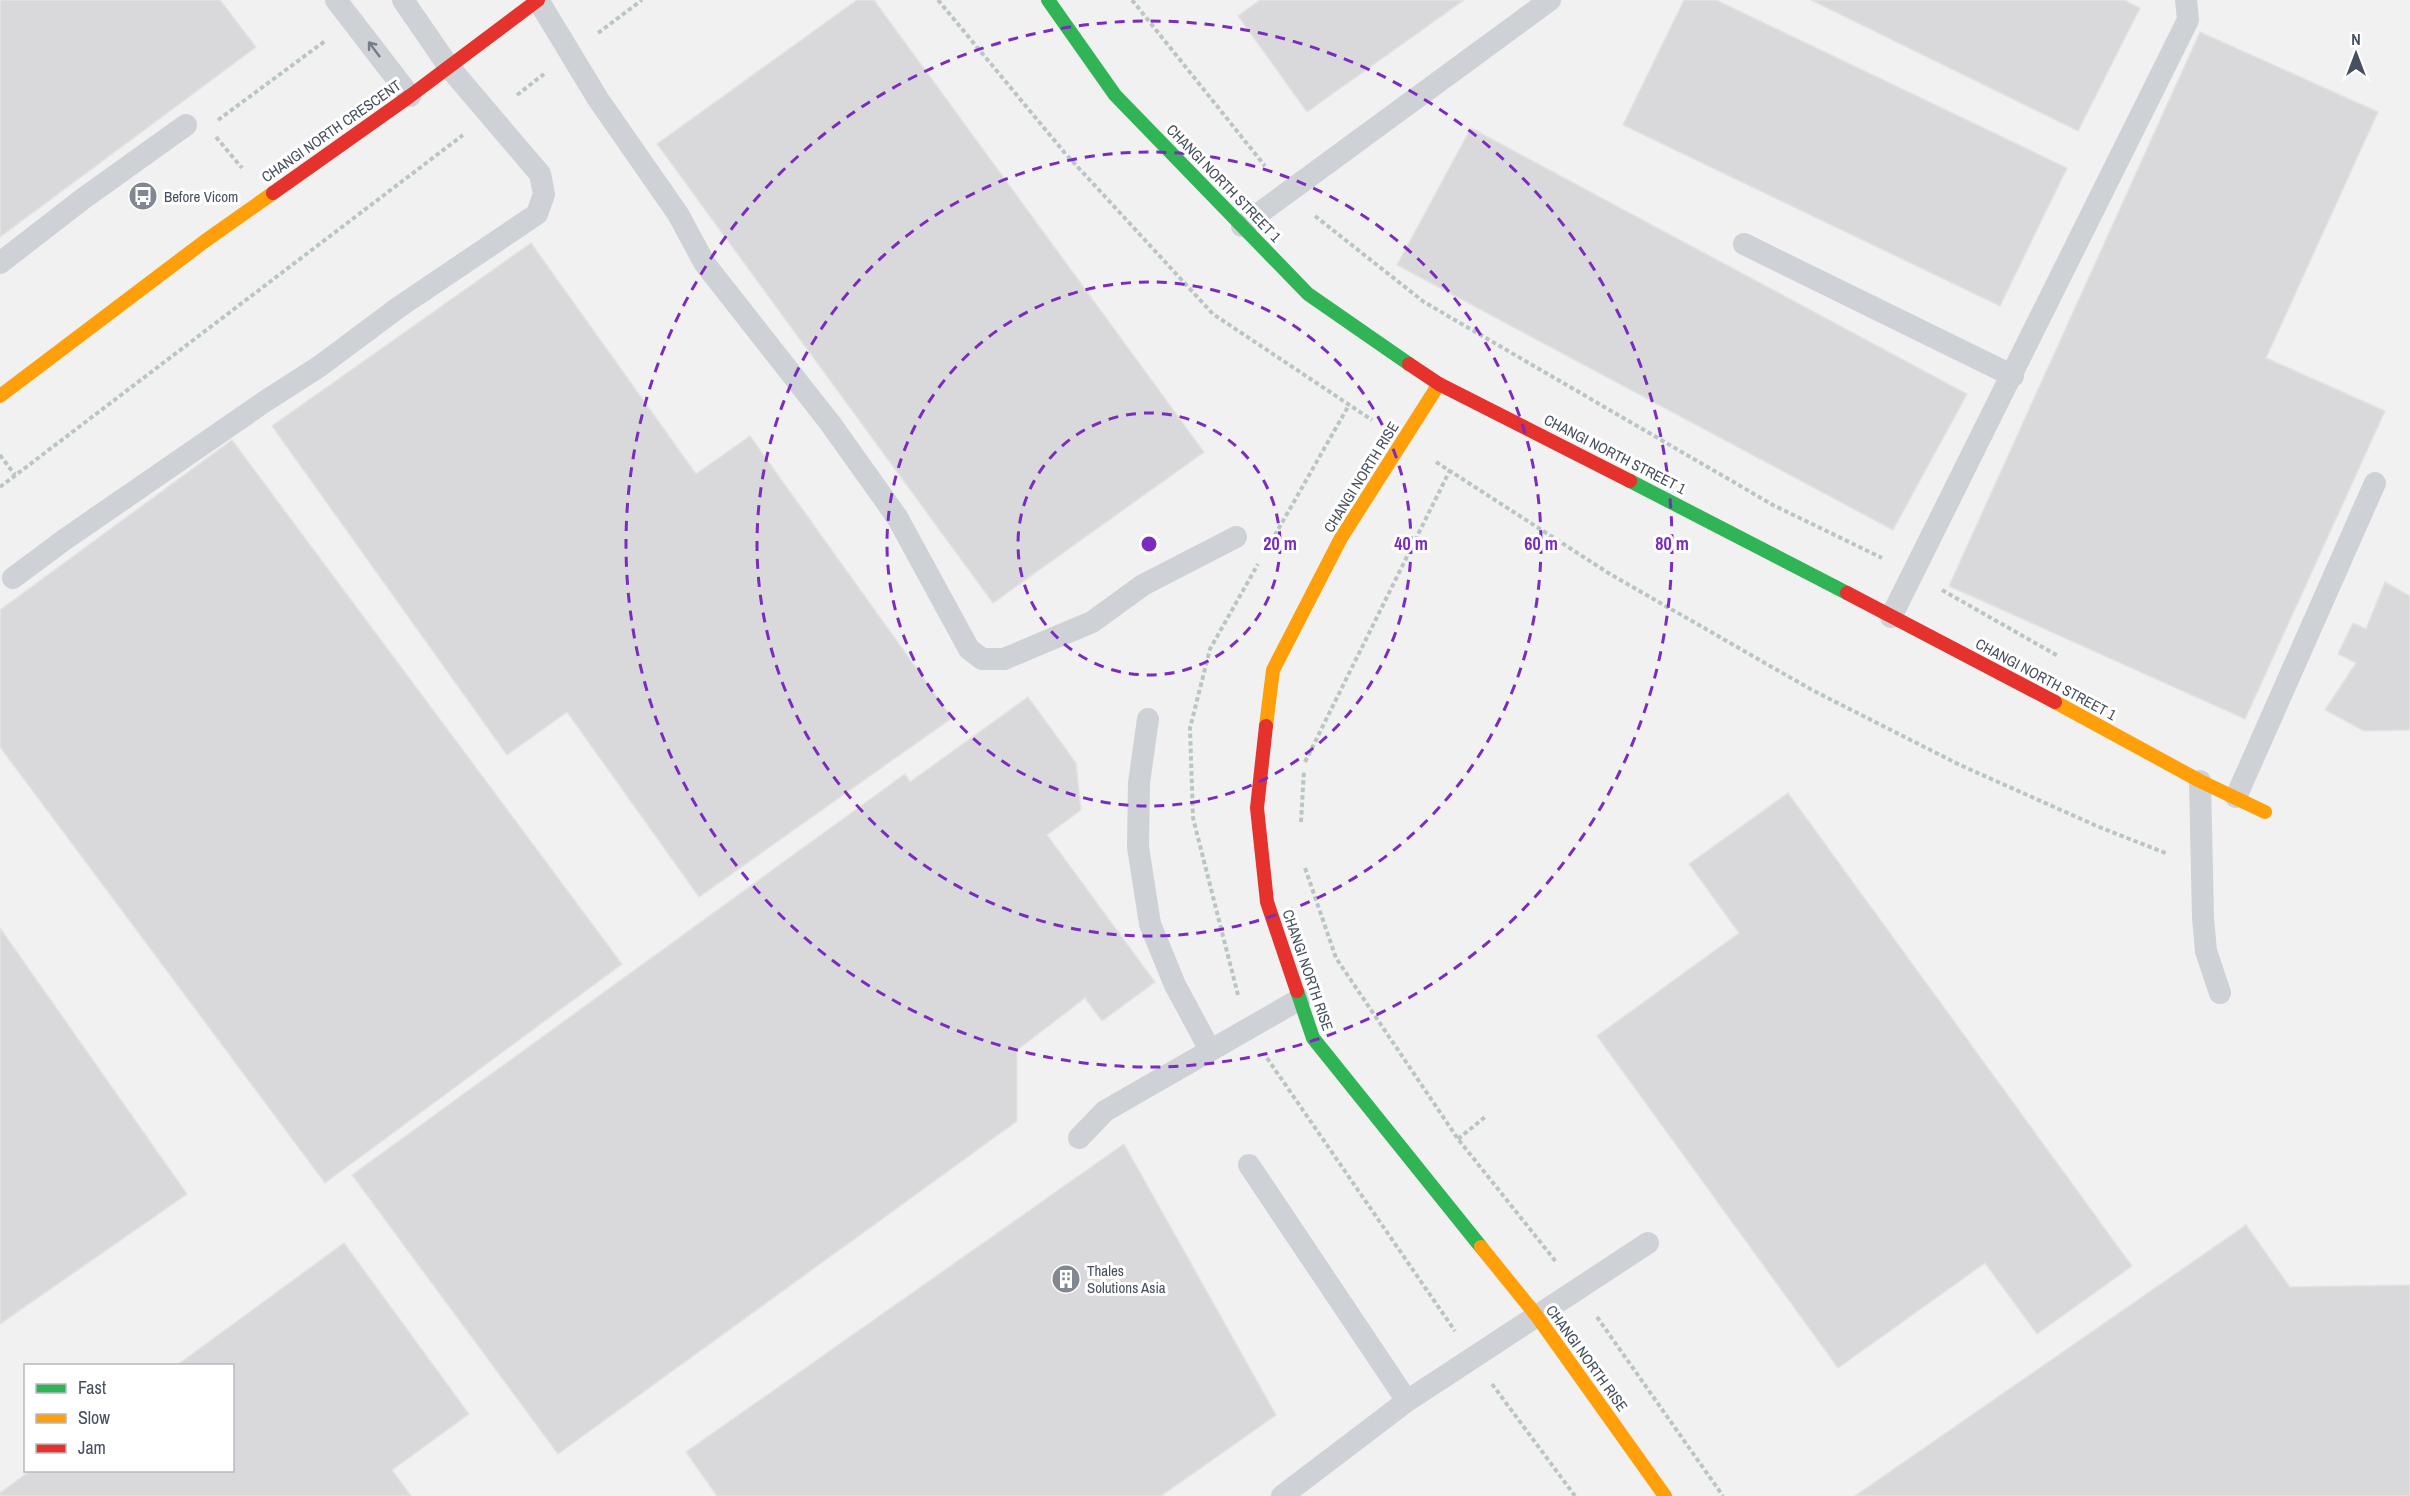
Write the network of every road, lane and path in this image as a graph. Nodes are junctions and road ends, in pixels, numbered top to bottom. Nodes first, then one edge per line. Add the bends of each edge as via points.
1 (336, 0) edge
2 (404, 0) edge
3 (538, 0) edge
4 (938, 0) edge
5 (1048, 0) edge
6 (1132, 0) edge
7 (1550, 0) edge
8 (2186, 0) edge
9 (449, 67) junction
10 (410, 96) junction
11 (489, 116) junction
12 (186, 125) dead end
13 (215, 136) dead end
14 (1287, 194) junction
15 (266, 197) junction
16 (1242, 226) junction
17 (1744, 244) dead end
18 (0, 263) edge
19 (2013, 376) junction
20 (1439, 384) junction
21 (0, 396) edge
22 (1403, 441) junction
23 (0, 455) edge
24 (1450, 470) junction
25 (15, 475) junction
26 (2374, 483) dead end
27 (0, 487) edge
28 (1236, 537) dead end
29 (1913, 574) junction
30 (13, 578) dead end
31 (1891, 617) junction
32 (2067, 661) dead end
33 (1148, 719) dead end
34 (2200, 781) junction
35 (2236, 797) junction
36 (2265, 812) dead end
37 (1300, 827) dead end
38 (1303, 861) dead end
39 (2201, 867) junction
40 (2220, 993) dead end
41 (1300, 999) junction
42 (1210, 1050) junction
43 (1485, 1117) dead end
44 (1078, 1138) dead end
45 (1458, 1139) junction
46 (1249, 1165) dead end
47 (1648, 1243) dead end
48 (1578, 1289) junction
49 (1536, 1315) junction
50 (1407, 1401) junction
51 (1282, 1496) edge
52 (1665, 1496) edge
53 (1723, 1496) edge

10 -> 1 lane
2 - 9 lane
3 - 9 street, CHANGI NORTH CRESCENT
3 - 28 lane via 598,99 678,214 705,264 830,423 897,517 969,649 982,659 1004,659 1070,632 1092,622 1143,585
4 - 22 path via 1064,152 1213,314
5 - 16 street, CHANGI NORTH STREET 1 via 1115,95
6 - 14 path
7 - 14 lane
8 - 19 lane via 2188,20
9 - 10 street, CHANGI NORTH CRESCENT
9 - 11 lane
10 - 15 street, CHANGI NORTH CRESCENT
11 - 25 path
11 - 30 lane via 540,174 544,194 537,214
12 - 18 lane
13 - 15 path
14 - 16 lane
14 - 29 path via 1424,302 1773,505
15 - 21 street, CHANGI NORTH CRESCENT
16 - 20 street, CHANGI NORTH STREET 1 via 1308,294
17 - 19 lane
19 - 29 lane
20 - 22 street, CHANGI NORTH RISE
20 - 31 street, CHANGI NORTH STREET 1
22 - 24 path
22 - 41 street, CHANGI NORTH RISE via 1341,538 1273,670 1257,808 1267,902
23 - 25 path
24 - 37 path via 1305,760
24 - 39 path via 1610,574 1812,690 1960,765
25 - 27 path
26 - 35 lane
29 - 31 lane
29 - 32 path
31 - 34 street, CHANGI NORTH STREET 1
33 - 42 lane via 1139,783 1138,847 1150,924 1175,985
34 - 35 street, CHANGI NORTH STREET 1
34 - 39 lane
35 - 36 street, CHANGI NORTH STREET 1
38 - 45 path via 1336,958
39 - 40 lane via 2206,951
41 - 42 lane
41 - 49 street, CHANGI NORTH RISE via 1313,1038
42 - 44 lane via 1106,1111
43 - 45 path
45 - 48 path
46 - 50 lane
47 - 48 lane
48 - 49 lane
48 - 53 path
49 - 50 lane
49 - 52 street, CHANGI NORTH RISE
50 - 51 lane

